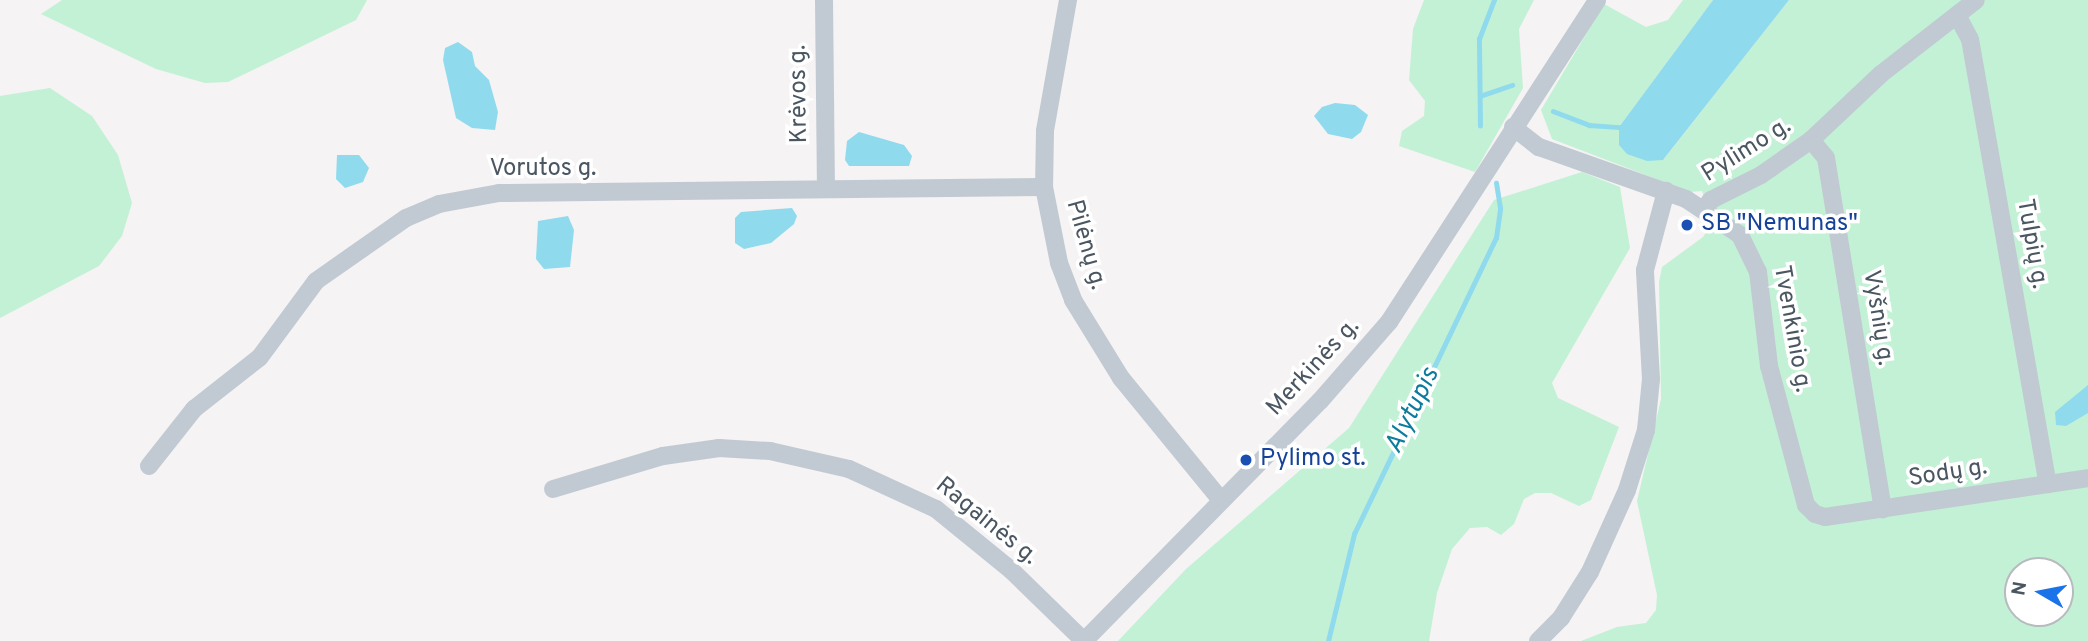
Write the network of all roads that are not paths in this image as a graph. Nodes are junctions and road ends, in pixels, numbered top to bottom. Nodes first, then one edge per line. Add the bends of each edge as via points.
1 (824, 0) edge
2 (1068, 0) edge
3 (1597, 0) edge
4 (1976, 0) edge
5 (1956, 15) junction
6 (1513, 127) junction
7 (1811, 140) junction
8 (826, 187) junction
9 (1044, 187) junction
10 (1666, 191) junction
11 (1705, 208) junction
12 (149, 466) dead end
13 (2088, 478) edge
14 (2048, 484) junction
15 (553, 489) dead end
16 (1221, 500) junction
17 (1883, 509) junction
18 (1815, 514) joint
19 (1084, 641) edge
20 (1538, 641) edge

1 - 8 street, Krėvos g.
2 - 9 street, Pilėnų g. via 1049,93
3 - 6 street, Merkinės g.
4 - 5 street, Pylimo g.
5 - 7 street, Pylimo g. via 1881,74
5 - 14 street, Tulpių g. via 1970,39
6 - 10 street, Pylimo g. via 1539,147
6 - 16 street, Merkinės g. via 1389,322
7 - 11 street, Pylimo g.
7 - 17 street, Vyšnių g. via 1826,158
8 - 9 street, Vorutos g.
8 - 12 street, Vorutos g. via 618,195 499,193 439,204 397,224 316,281 260,357 194,410
9 - 16 street, Pilėnų g. via 1053,240 1073,300 1156,425
10 - 11 street, Pylimo g.
10 - 20 street via 1646,271 1651,379 1646,430 1627,490 1590,572 1561,618
11 - 18 street, Tvenkinio g. via 1740,235 1751,252 1758,272 1769,366 1806,505
13 - 14 street, Sodų g.
14 - 17 street, Sodų g.
15 - 19 street, Ragainės g. via 663,456 719,448 770,451 849,468 936,509 1011,570
16 - 19 street, Merkinės g.
17 - 18 street, Sodų g. via 1825,517

